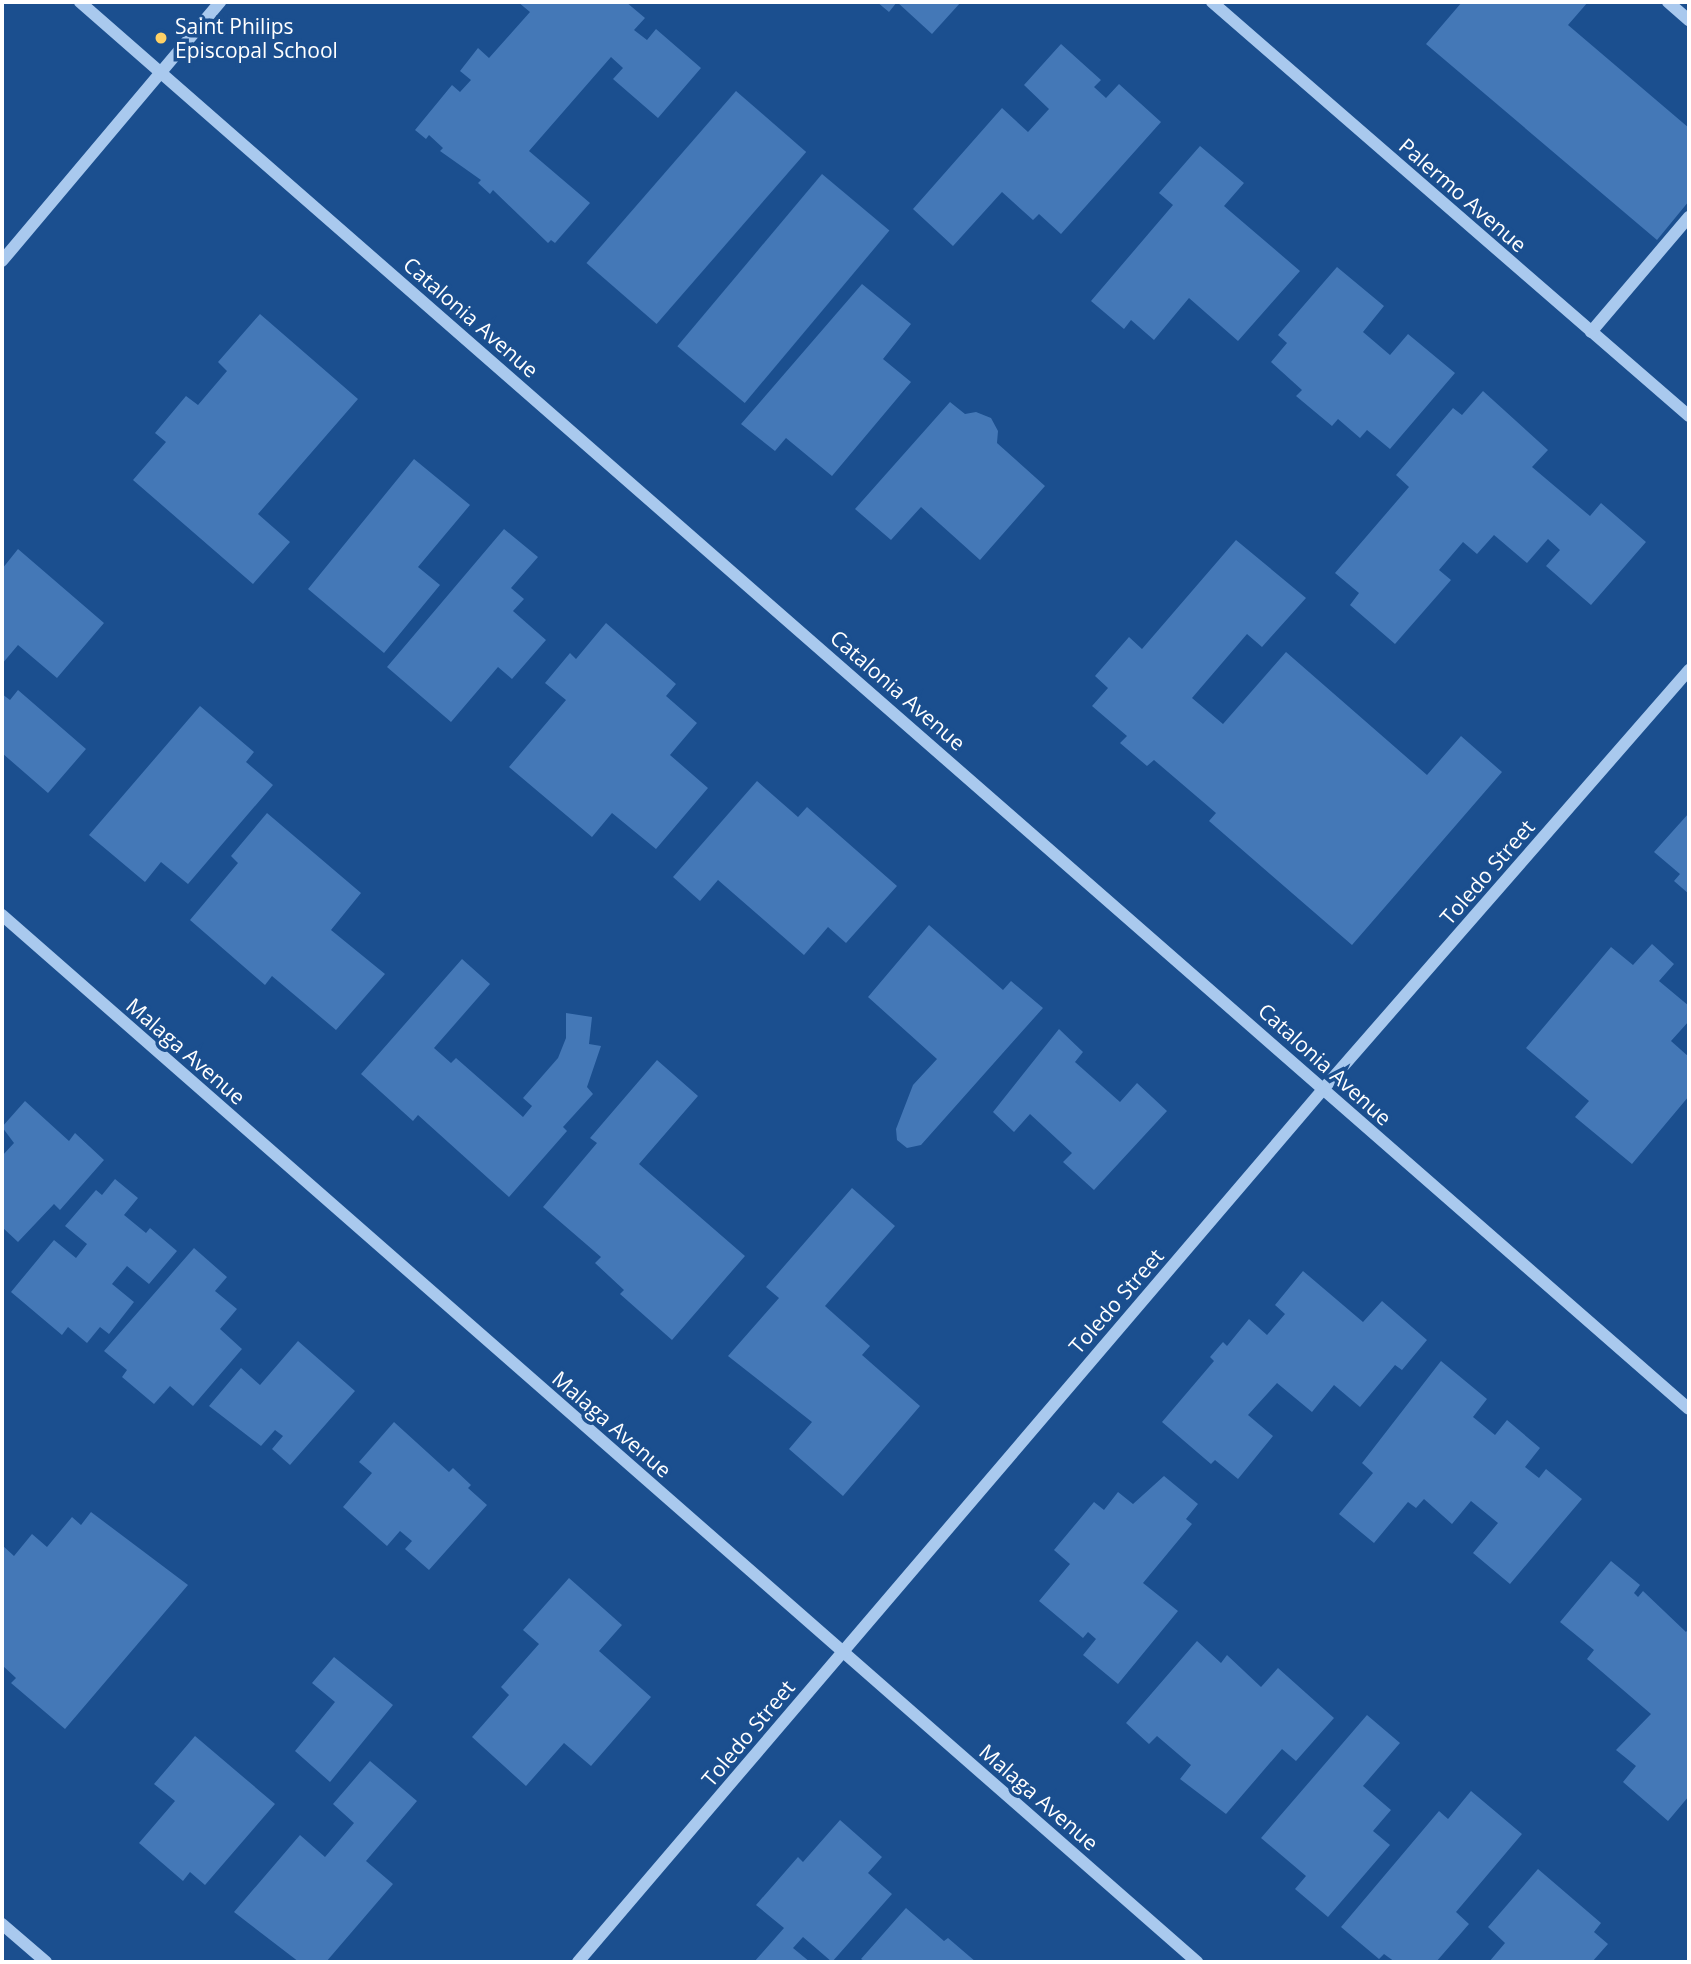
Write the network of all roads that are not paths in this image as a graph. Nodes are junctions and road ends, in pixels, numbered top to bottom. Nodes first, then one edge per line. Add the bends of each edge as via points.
1 (80, 2) edge
2 (220, 2) edge
3 (1213, 2) edge
4 (1668, 2) edge
5 (1689, 20) edge
6 (160, 72) junction
7 (1689, 216) edge
8 (2, 261) edge
9 (1591, 332) junction
10 (1689, 416) edge
11 (1689, 670) edge
12 (2, 915) edge
13 (1325, 1087) junction
14 (1689, 1409) edge
15 (842, 1651) junction
16 (2, 1924) edge
17 (46, 1962) edge
18 (578, 1962) edge
19 (1197, 1962) edge

1 - 6 street, Catalonia Avenue
2 - 6 street
3 - 9 street, Palermo Avenue
4 - 5 street
6 - 8 street
6 - 13 street, Catalonia Avenue
7 - 9 street
9 - 10 street, Palermo Avenue
11 - 13 street, Toledo Street
12 - 15 street, Malaga Avenue
13 - 14 street, Catalonia Avenue
13 - 15 street, Toledo Street
15 - 18 street, Toledo Street
15 - 19 street, Malaga Avenue
16 - 17 street

